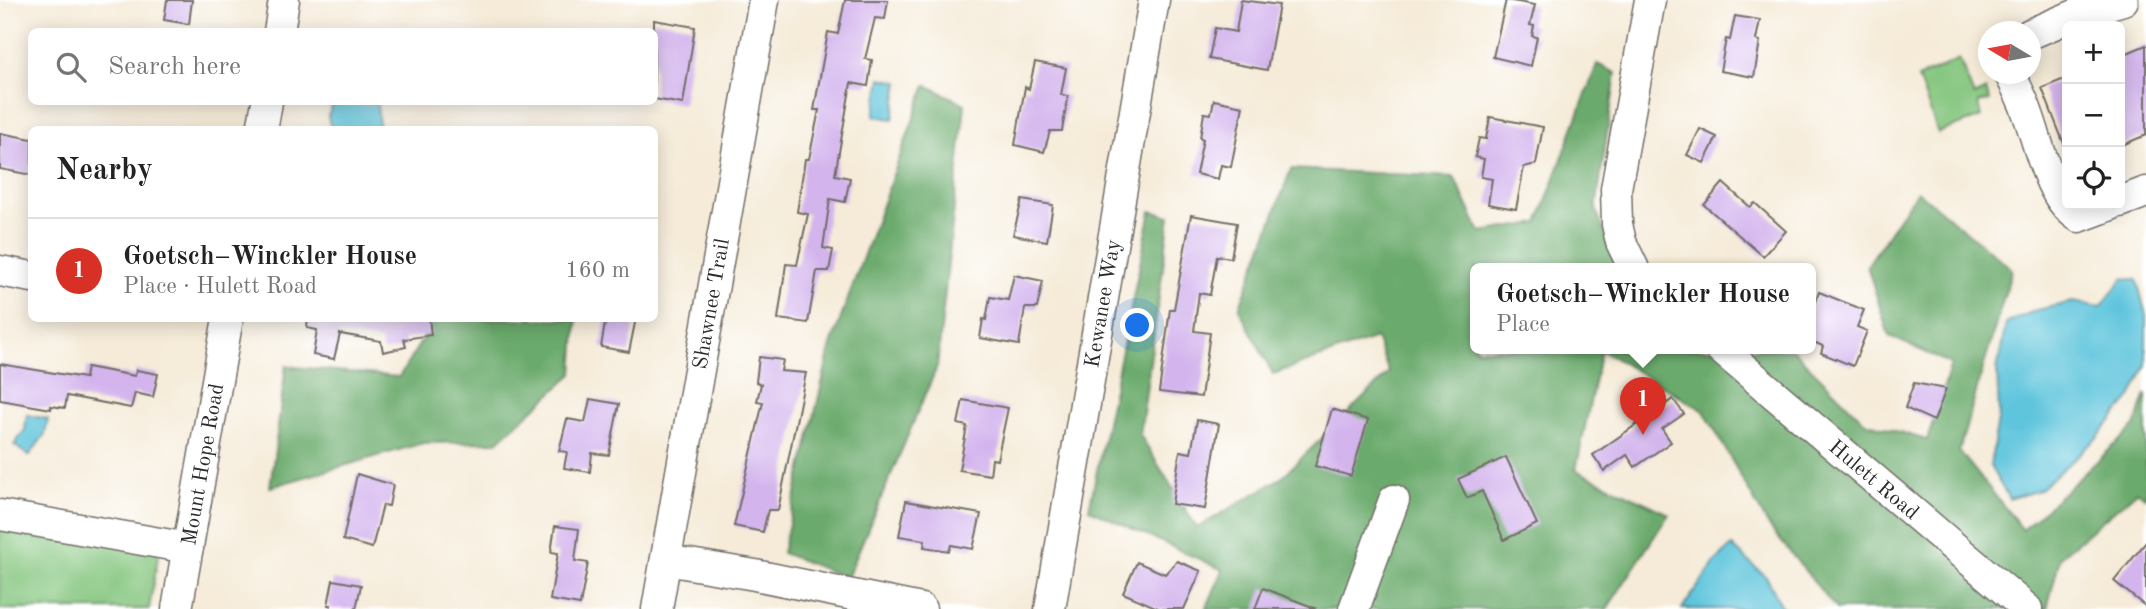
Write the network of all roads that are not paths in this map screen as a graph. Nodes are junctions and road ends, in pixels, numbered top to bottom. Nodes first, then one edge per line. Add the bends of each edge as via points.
1 (284, 0) edge
2 (764, 0) edge
3 (1154, 0) edge
4 (1650, 0) edge
5 (2123, 0) edge
6 (280, 28) edge
7 (2041, 30) edge
8 (2015, 84) edge
9 (266, 105) edge
10 (263, 126) edge
11 (2146, 192) edge
12 (2125, 199) edge
13 (2062, 201) edge
14 (2068, 210) edge
15 (2098, 210) edge
16 (1631, 263) edge
17 (0, 271) edge
18 (28, 276) edge
19 (227, 322) edge
20 (1727, 354) edge
21 (1394, 500) dead end
22 (0, 515) edge
23 (188, 548) junction
24 (666, 560) junction
25 (177, 609) edge
26 (657, 609) edge
27 (921, 609) edge
28 (1050, 609) edge
29 (1354, 609) edge
30 (2027, 609) edge

1 - 6 street
2 - 24 street, Shawnee Trail
3 - 28 street, Kewanee Way
4 - 16 street via 1616,189 1617,224
5 - 7 street
8 - 13 street
9 - 10 street
11 - 12 street
14 - 15 street via 2079,217
17 - 18 street
19 - 23 street, Mount Hope Road
20 - 30 street, Hulett Road
21 - 29 street
22 - 23 street
23 - 25 street, Mount Hope Road
24 - 26 street, Shawnee Trail
24 - 27 street

